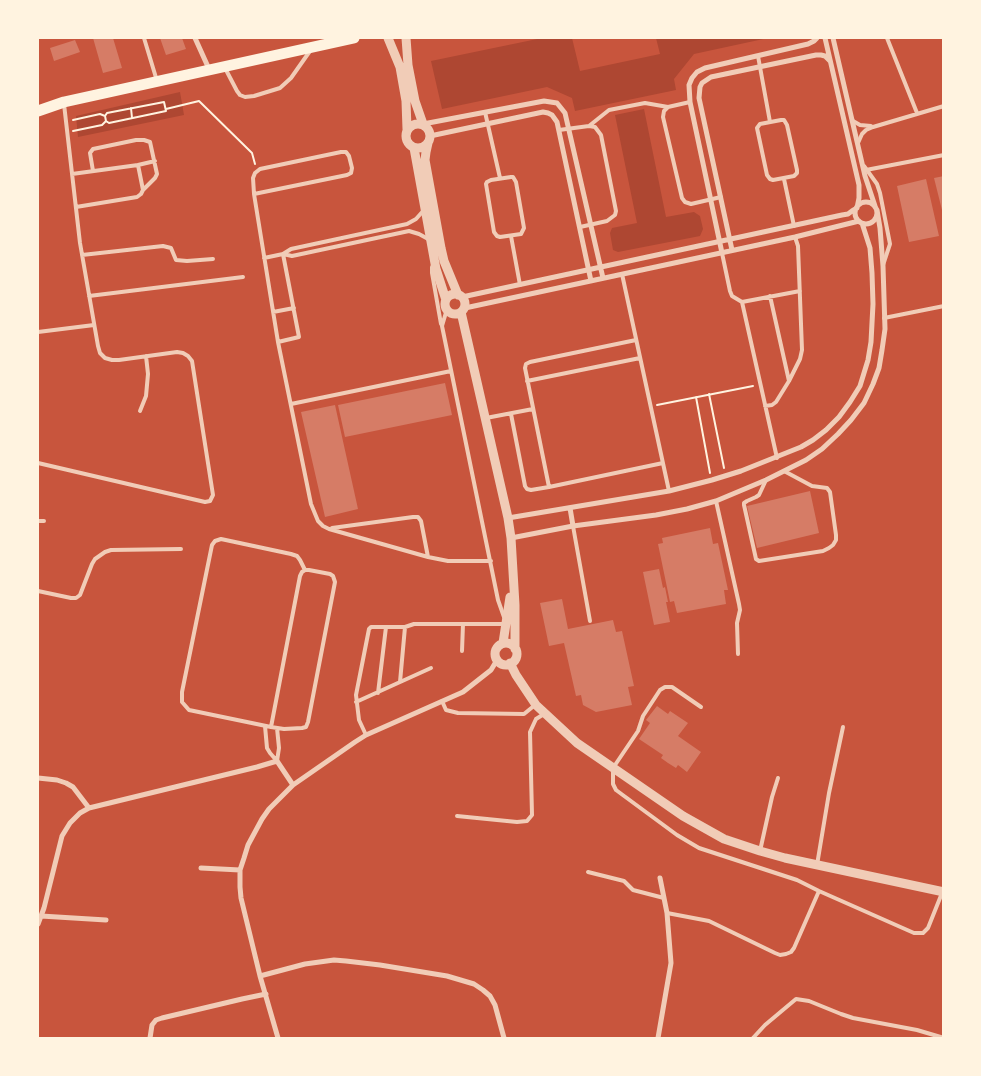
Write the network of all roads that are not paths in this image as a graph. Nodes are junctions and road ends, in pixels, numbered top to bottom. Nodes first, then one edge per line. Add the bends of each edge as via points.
1 (144, 38) edge
2 (194, 38) edge
3 (354, 38) edge
4 (388, 38) edge
5 (406, 38) edge
6 (817, 38) edge
7 (825, 38) edge
8 (833, 38) edge
9 (887, 38) edge
10 (313, 47) junction
11 (758, 56) junction
12 (830, 61) junction
13 (224, 66) junction
14 (760, 67) junction
15 (209, 69) junction
16 (156, 81) junction
17 (64, 102) junction
18 (690, 102) junction
19 (944, 106) edge
20 (668, 107) junction
21 (38, 111) edge
22 (485, 112) junction
23 (917, 113) junction
24 (852, 121) junction
25 (770, 122) junction
26 (423, 124) junction
27 (488, 124) junction
28 (589, 126) junction
29 (873, 126) junction
30 (408, 129) junction
31 (569, 129) junction
32 (559, 130) junction
33 (429, 139) junction
34 (858, 143) junction
35 (414, 148) junction
36 (944, 155) edge
37 (155, 162) junction
38 (862, 162) junction
39 (138, 165) junction
40 (866, 170) junction
41 (92, 171) junction
42 (72, 174) junction
43 (500, 178) junction
44 (784, 179) junction
45 (143, 190) junction
46 (254, 194) junction
47 (721, 197) junction
48 (711, 199) junction
49 (76, 207) junction
50 (425, 208) junction
51 (857, 208) junction
52 (876, 208) junction
53 (861, 222) junction
54 (590, 224) junction
55 (580, 226) junction
56 (794, 226) junction
57 (511, 236) junction
58 (796, 237) junction
59 (431, 240) junction
60 (730, 240) junction
61 (720, 242) junction
62 (732, 250) junction
63 (433, 253) junction
64 (722, 253) junction
65 (283, 254) junction
66 (82, 255) junction
67 (213, 258) dead end
68 (264, 258) junction
69 (883, 266) junction
70 (600, 268) junction
71 (589, 270) junction
72 (622, 274) junction
73 (243, 277) dead end
74 (603, 278) junction
75 (591, 281) junction
76 (520, 285) junction
77 (800, 291) junction
78 (89, 296) junction
79 (460, 296) junction
80 (770, 296) junction
81 (742, 302) junction
82 (446, 305) junction
83 (944, 306) edge
84 (294, 308) junction
85 (463, 310) junction
86 (273, 312) junction
87 (884, 318) junction
88 (94, 325) junction
89 (442, 326) junction
90 (38, 332) edge
91 (636, 340) junction
92 (278, 342) junction
93 (146, 356) junction
94 (640, 358) junction
95 (451, 371) junction
96 (527, 380) junction
97 (788, 381) junction
98 (291, 404) junction
99 (765, 406) junction
100 (533, 409) junction
101 (140, 411) dead end
102 (511, 414) junction
103 (486, 418) junction
104 (777, 458) junction
105 (38, 463) edge
106 (663, 464) junction
107 (784, 471) junction
108 (766, 480) junction
109 (549, 487) junction
110 (669, 491) junction
111 (716, 501) junction
112 (570, 508) junction
113 (508, 518) junction
114 (38, 521) edge
115 (44, 521) dead end
116 (573, 526) junction
117 (329, 528) junction
118 (511, 538) junction
119 (181, 549) dead end
120 (428, 557) junction
121 (491, 561) junction
122 (305, 570) junction
123 (513, 577) junction
124 (38, 591) edge
125 (590, 621) dead end
126 (463, 624) junction
127 (506, 624) junction
128 (386, 627) junction
129 (405, 627) junction
130 (503, 643) junction
131 (515, 649) junction
132 (462, 651) dead end
133 (738, 654) dead end
134 (497, 660) junction
135 (510, 663) junction
136 (431, 668) dead end
137 (400, 682) junction
138 (378, 693) junction
139 (442, 701) junction
140 (356, 702) junction
141 (536, 705) junction
142 (701, 707) dead end
143 (544, 714) junction
144 (265, 726) junction
145 (271, 727) junction
146 (277, 728) junction
147 (844, 728) dead end
148 (366, 735) junction
149 (277, 761) junction
150 (613, 768) junction
151 (38, 778) edge
152 (778, 778) dead end
153 (293, 785) junction
154 (89, 808) junction
155 (457, 816) dead end
156 (760, 851) junction
157 (818, 865) junction
158 (201, 868) dead end
159 (240, 870) junction
160 (588, 872) dead end
161 (660, 878) dead end
162 (819, 891) junction
163 (943, 892) edge
164 (664, 898) junction
165 (667, 913) junction
166 (41, 916) junction
167 (106, 920) dead end
168 (38, 924) edge
169 (260, 976) junction
170 (266, 994) junction
171 (150, 1038) edge
172 (278, 1038) edge
173 (504, 1038) edge
174 (658, 1038) edge
175 (753, 1038) edge
176 (944, 1038) edge

1 - 16 lane
2 - 15 street
3 - 10 highway
4 - 30 street via 400,68
5 - 26 street via 415,101
6 - 11 street via 808,44
7 - 12 street
8 - 24 street
9 - 23 lane
10 - 13 highway
10 - 13 lane via 280,88 254,96 240,95
11 - 14 lane
11 - 18 street via 697,72 690,85
12 - 14 street via 821,54
12 - 51 street via 859,185
13 - 15 highway
14 - 25 lane
14 - 47 street via 710,77 700,87
15 - 16 highway
16 - 17 highway
17 - 21 highway
17 - 42 lane
18 - 20 lane
18 - 48 street
19 - 23 lane
20 - 28 lane via 645,103 609,110
20 - 48 lane via 663,117 682,198 691,204
22 - 26 street
22 - 27 lane
22 - 31 street via 551,101 565,113
23 - 29 lane
24 - 29 lane
24 - 34 street
25 - 44 lane via 757,128 767,175 773,180
25 - 44 lane via 784,120 787,125 797,173
26 - 30 street via 414,124
26 - 33 street via 428,129
27 - 32 street via 543,112 556,119
27 - 33 street
27 - 43 lane
28 - 31 lane
28 - 54 lane via 595,127 601,135 616,207 612,218
29 - 34 lane via 862,134
30 - 35 street via 406,140
31 - 32 lane
31 - 54 street
32 - 55 street
33 - 35 street via 422,147
33 - 79 street via 425,160 441,248 446,268
34 - 38 street
35 - 50 street
36 - 40 lane
37 - 39 lane
37 - 41 lane via 150,142 136,140 93,150 90,153
37 - 45 lane via 155,178
38 - 40 lane
38 - 52 street
39 - 41 lane
39 - 45 lane
40 - 69 lane via 880,193 890,244
41 - 42 lane
42 - 49 lane
43 - 57 lane via 511,177 516,182 524,228 521,234
43 - 57 lane via 486,184 494,232 500,237
44 - 56 lane
45 - 49 lane via 137,197
46 - 46 lane via 347,175 352,168 349,156 341,152 260,169 253,178
46 - 68 lane
47 - 48 lane
47 - 60 street
48 - 61 street
49 - 66 lane
50 - 59 street
50 - 65 lane via 407,224 290,248
51 - 52 street via 866,202
51 - 53 street via 856,215
51 - 56 street via 848,214
52 - 53 street via 872,222
52 - 69 street
53 - 58 street
53 - 104 street via 870,248 873,304 871,342 860,386 826,430 800,448
54 - 55 lane
54 - 70 street
55 - 71 street
56 - 60 street
57 - 76 lane
58 - 62 street
58 - 77 lane
59 - 63 street
59 - 65 lane via 409,232 292,256
60 - 61 street
60 - 62 street
61 - 64 street
61 - 70 street
62 - 64 street
63 - 82 street
63 - 89 lane via 432,273
64 - 72 street
64 - 81 lane via 732,296
65 - 68 lane
65 - 84 lane
66 - 67 lane via 163,246 171,248 176,260
66 - 78 lane
68 - 86 lane
69 - 87 street
70 - 71 street
70 - 74 street
71 - 75 street
71 - 76 street
72 - 74 street
72 - 91 lane
73 - 78 lane
74 - 75 street
75 - 85 street
76 - 79 street
77 - 80 lane
77 - 97 lane via 802,350
78 - 88 lane
79 - 82 street via 450,296
79 - 85 street via 465,302
80 - 81 lane
80 - 97 lane
81 - 99 lane
82 - 85 street via 452,314
82 - 89 lane
83 - 87 lane
84 - 86 lane
84 - 92 lane via 299,337
85 - 103 street
86 - 92 lane
87 - 107 street via 879,368 864,402 822,449
88 - 90 lane
88 - 93 lane via 100,353 105,358 119,360
89 - 95 lane
91 - 94 lane
91 - 96 lane via 530,362 525,368
92 - 98 lane
93 - 101 lane via 146,396
93 - 105 lane via 184,352 192,361 213,495 210,500 205,502
94 - 96 lane
94 - 106 lane
95 - 98 lane
95 - 121 lane
96 - 100 lane
97 - 99 lane via 776,402
98 - 117 lane via 310,504 318,521
99 - 104 lane
100 - 102 lane
100 - 109 lane
102 - 103 lane
102 - 109 lane via 525,486 531,490
103 - 113 street
104 - 110 street
106 - 109 lane
106 - 110 lane
107 - 108 street
107 - 108 lane via 812,486 828,488 836,534 836,540 829,548 756,559 744,503 759,495
108 - 111 street
110 - 112 street
111 - 116 street via 656,515
111 - 133 lane via 740,610
112 - 113 street
112 - 116 street
113 - 118 street
114 - 115 lane
116 - 118 street
116 - 125 lane
117 - 120 lane
117 - 120 lane via 418,517
118 - 123 street
119 - 124 lane via 111,550 95,559 76,598
120 - 121 lane via 448,561
121 - 127 lane
122 - 144 lane via 297,556 291,554 221,539 212,545 182,702 189,710
122 - 145 lane via 300,576
122 - 146 lane via 330,574 335,582 308,722 302,728
123 - 127 street
123 - 131 street
126 - 127 lane
126 - 129 lane via 414,624
126 - 132 lane
127 - 130 street
128 - 129 lane
128 - 138 lane
128 - 140 lane via 369,628
129 - 137 lane
130 - 131 street
130 - 134 street via 497,647
131 - 135 street via 516,655
134 - 135 street via 503,664
134 - 139 street via 491,670 463,692
135 - 141 street
136 - 137 lane
137 - 138 lane
138 - 140 lane
139 - 141 lane via 446,710 458,713 524,714
139 - 148 street
140 - 148 lane
141 - 143 street
142 - 150 lane via 672,687 660,690
143 - 150 street
143 - 155 lane via 536,719 530,732 532,815 527,821
144 - 145 lane
144 - 149 lane via 267,748
145 - 146 lane
146 - 149 lane
147 - 157 lane
148 - 153 street
149 - 153 street
149 - 154 street
150 - 156 street via 683,816 724,839
150 - 162 lane via 616,790 698,848 790,877
151 - 154 street via 66,782
152 - 156 lane
153 - 159 street via 262,819 248,845
154 - 166 street via 70,823 62,836
156 - 157 street
157 - 163 street
158 - 159 street
159 - 169 street via 241,898
160 - 164 lane via 624,881 633,890
161 - 164 street
162 - 163 lane via 919,934 928,928
162 - 165 lane via 794,948 780,955 709,921
164 - 165 street
165 - 174 street via 671,963
166 - 167 street
166 - 168 street
169 - 170 street
169 - 173 street via 334,960 447,976 474,984 490,996
170 - 171 street via 156,1020
170 - 172 street
175 - 176 lane via 796,999 853,1018

